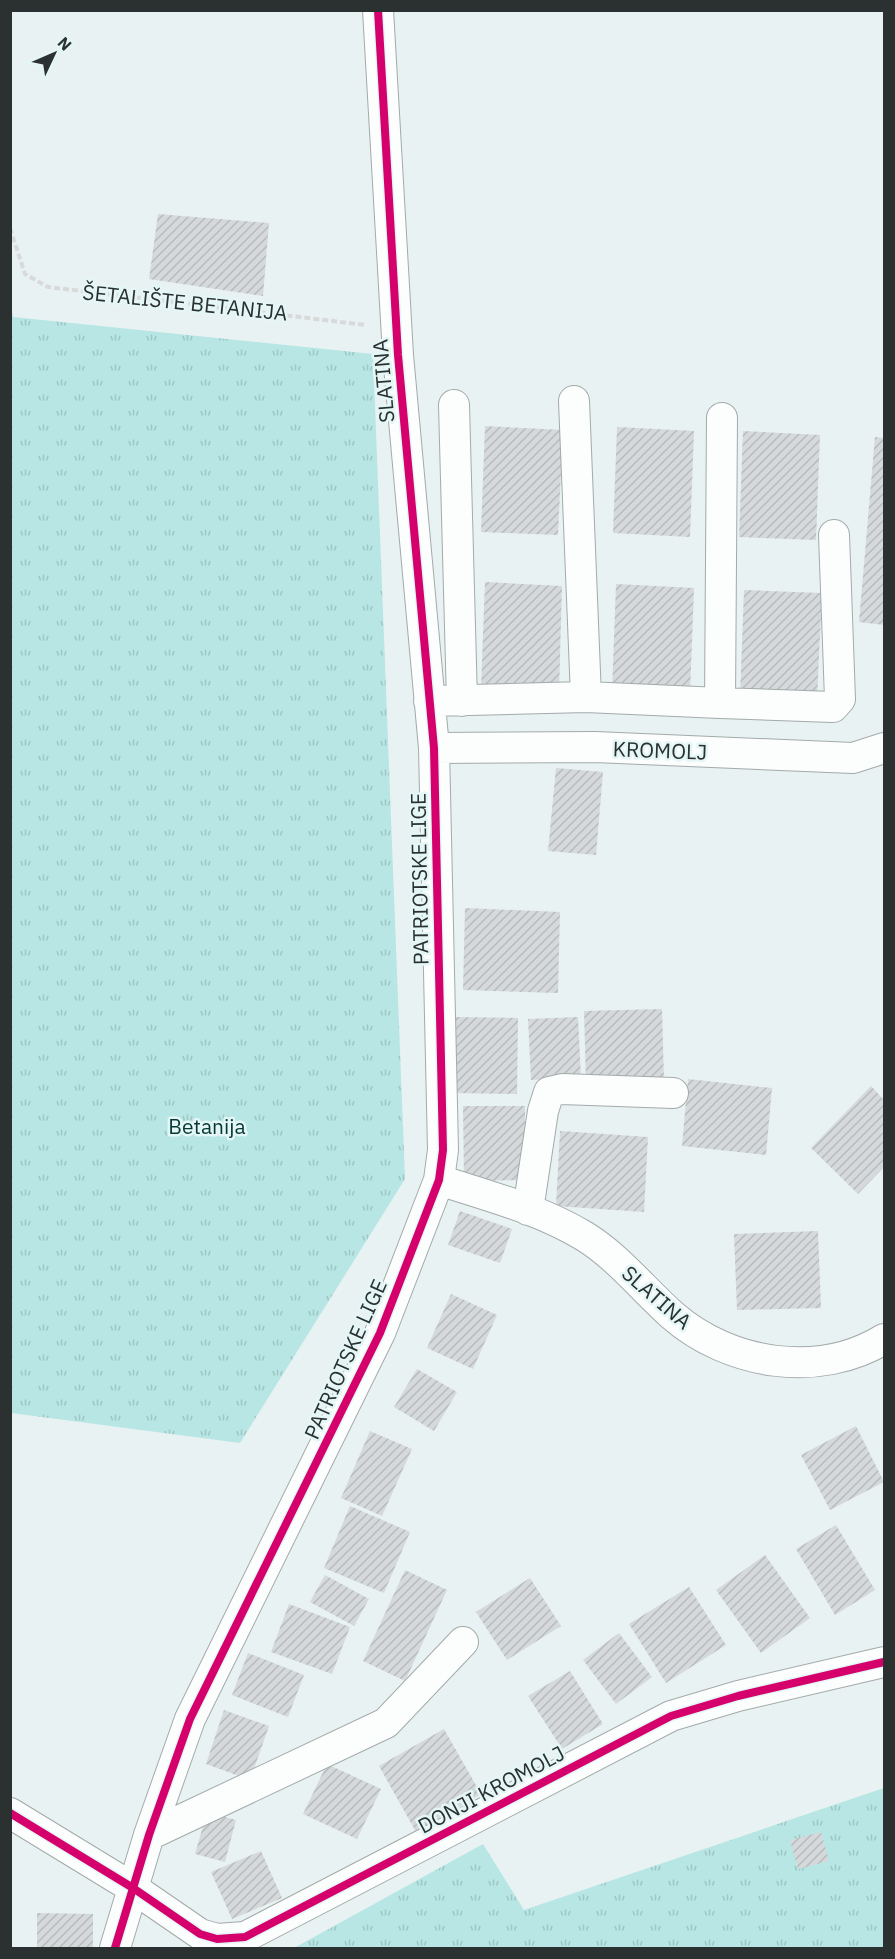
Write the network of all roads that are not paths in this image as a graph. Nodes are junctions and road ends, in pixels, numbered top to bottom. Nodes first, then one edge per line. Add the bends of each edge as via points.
1 (378, 10) edge
2 (574, 401) dead end
3 (454, 405) dead end
4 (722, 418) dead end
5 (834, 535) dead end
6 (586, 697) junction
7 (462, 700) junction
8 (429, 701) junction
9 (720, 704) junction
10 (434, 748) junction
11 (885, 748) edge
12 (673, 1093) dead end
13 (439, 1180) junction
14 (528, 1210) junction
15 (885, 1339) edge
16 (463, 1642) dead end
17 (885, 1662) edge
18 (10, 1813) edge
19 (149, 1835) junction
20 (133, 1888) junction
21 (115, 1948) edge

1 - 8 street, SLATINA via 396,331
2 - 6 street
3 - 7 street
4 - 9 street
5 - 9 street via 840,699 833,707
6 - 7 street
6 - 9 street
7 - 8 street
8 - 10 street, SLATINA
10 - 11 street, KROMOLJ via 595,747 854,758
10 - 13 street, PATRIOTSKE LIGE via 443,1150
12 - 14 street via 562,1089 549,1092
13 - 14 street, SLATINA
13 - 19 street, PATRIOTSKE LIGE via 380,1333 190,1719
14 - 15 street, SLATINA via 585,1236 674,1317 754,1359 833,1361
16 - 19 street via 386,1723
17 - 20 street, DONJI KROMOLJ via 671,1716 245,1937 217,1939 200,1934
18 - 20 street, DONJI KROMOLJ
19 - 20 street, PATRIOTSKE LIGE
20 - 21 street, PATRIOTSKE LIGE

